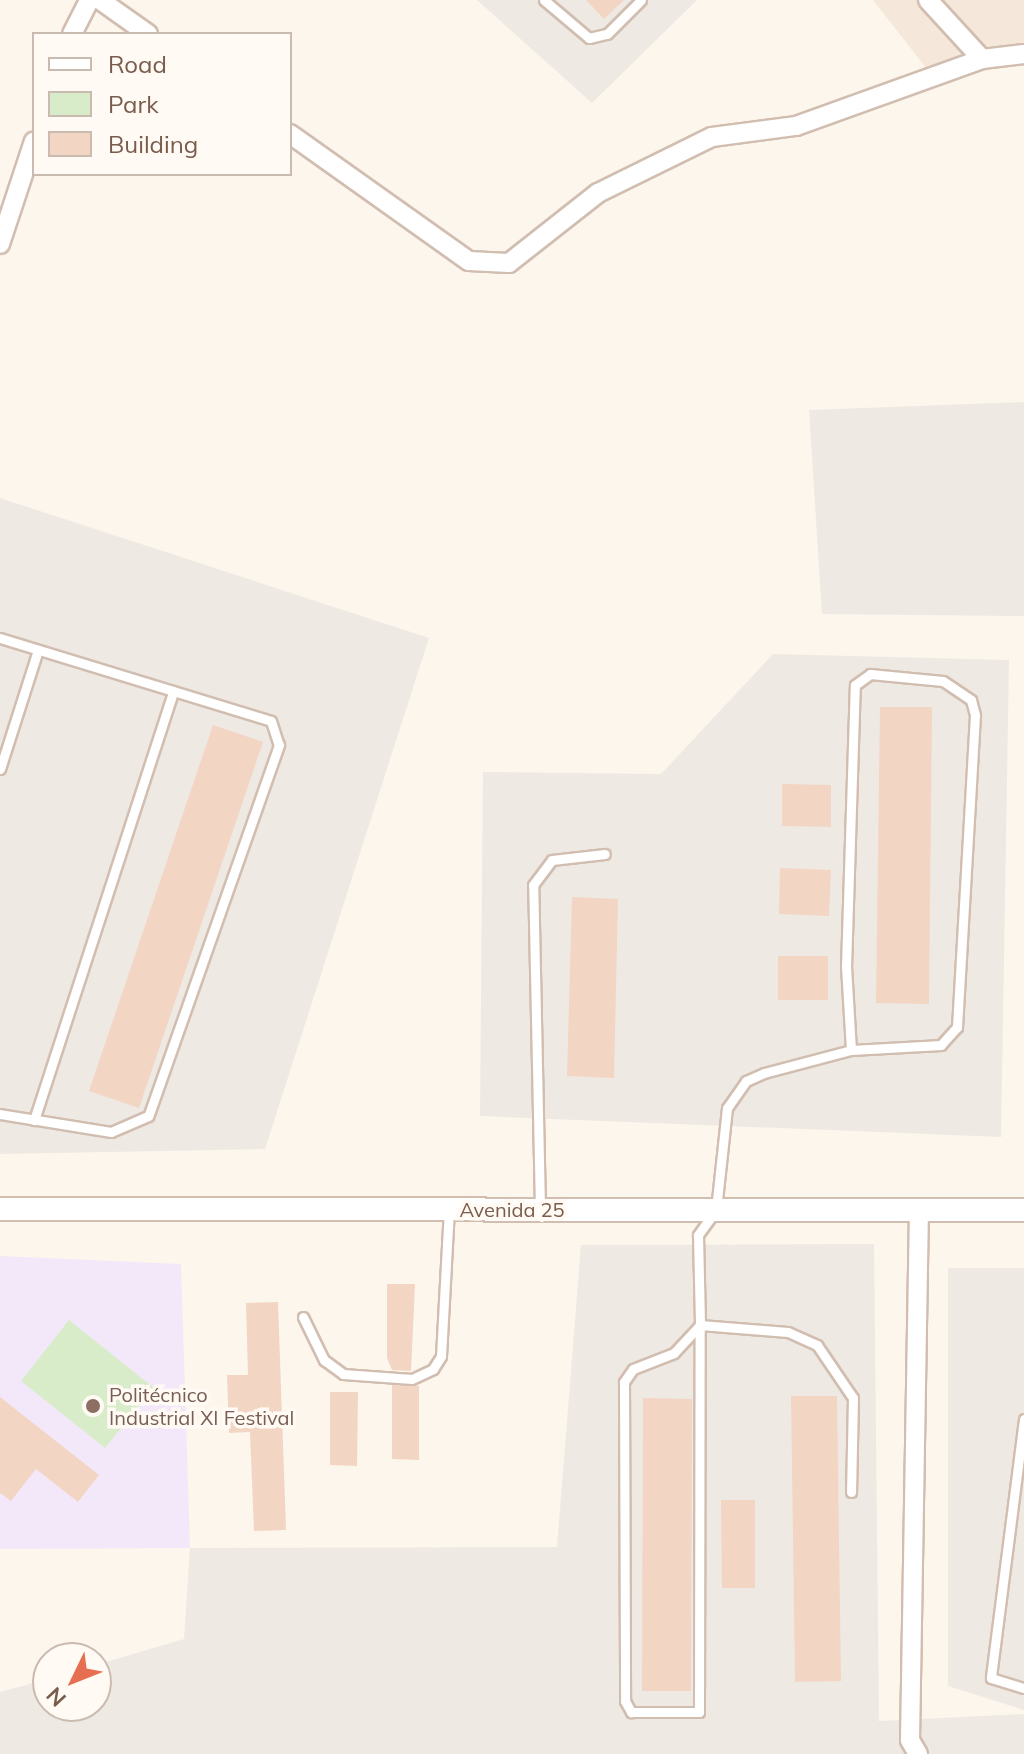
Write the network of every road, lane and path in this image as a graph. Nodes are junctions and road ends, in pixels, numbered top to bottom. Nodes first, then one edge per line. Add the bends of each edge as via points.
1 (89, 0) edge
2 (100, 0) edge
3 (544, 0) edge
4 (641, 0) edge
5 (928, 0) edge
6 (73, 32) edge
7 (145, 32) edge
8 (1024, 54) edge
9 (982, 59) junction
10 (292, 135) edge
11 (32, 147) edge
12 (0, 244) edge
13 (0, 638) edge
14 (38, 650) junction
15 (173, 691) junction
16 (0, 769) edge
17 (605, 854) dead end
18 (851, 1050) junction
19 (0, 1114) edge
20 (34, 1120) junction
21 (0, 1209) edge
22 (449, 1209) junction
23 (541, 1209) junction
24 (716, 1210) junction
25 (919, 1210) junction
26 (1024, 1210) edge
27 (303, 1317) dead end
28 (700, 1325) junction
29 (1024, 1419) edge
30 (851, 1492) dead end
31 (1024, 1688) edge
32 (918, 1754) edge

1 - 6 street
2 - 7 street
3 - 4 lane via 589,38 607,34
5 - 9 street
8 - 9 street
9 - 10 street via 796,126 712,137 598,193 509,263 469,261
11 - 12 street
13 - 14 lane
14 - 15 lane
14 - 16 lane
15 - 20 lane
15 - 20 lane via 271,721 279,745 148,1116 111,1132
17 - 23 lane via 552,860 533,885
18 - 18 lane via 846,967 855,685 870,674 943,681 971,700 975,715 957,1027 941,1045
18 - 24 lane via 764,1073 736,1092 722,1127
19 - 20 lane
21 - 22 street, Avenida 25
22 - 23 street, Avenida 25
22 - 27 lane via 441,1356 433,1369 412,1379 343,1374 324,1360
23 - 24 street, Avenida 25
24 - 25 street, Avenida 25
24 - 28 lane via 698,1235
25 - 26 street, Avenida 25
25 - 32 street via 910,1740
28 - 28 lane via 699,1712 631,1712 625,1701 624,1382 633,1369 674,1353
28 - 30 lane via 788,1332 824,1353 853,1398
29 - 31 lane via 991,1678

